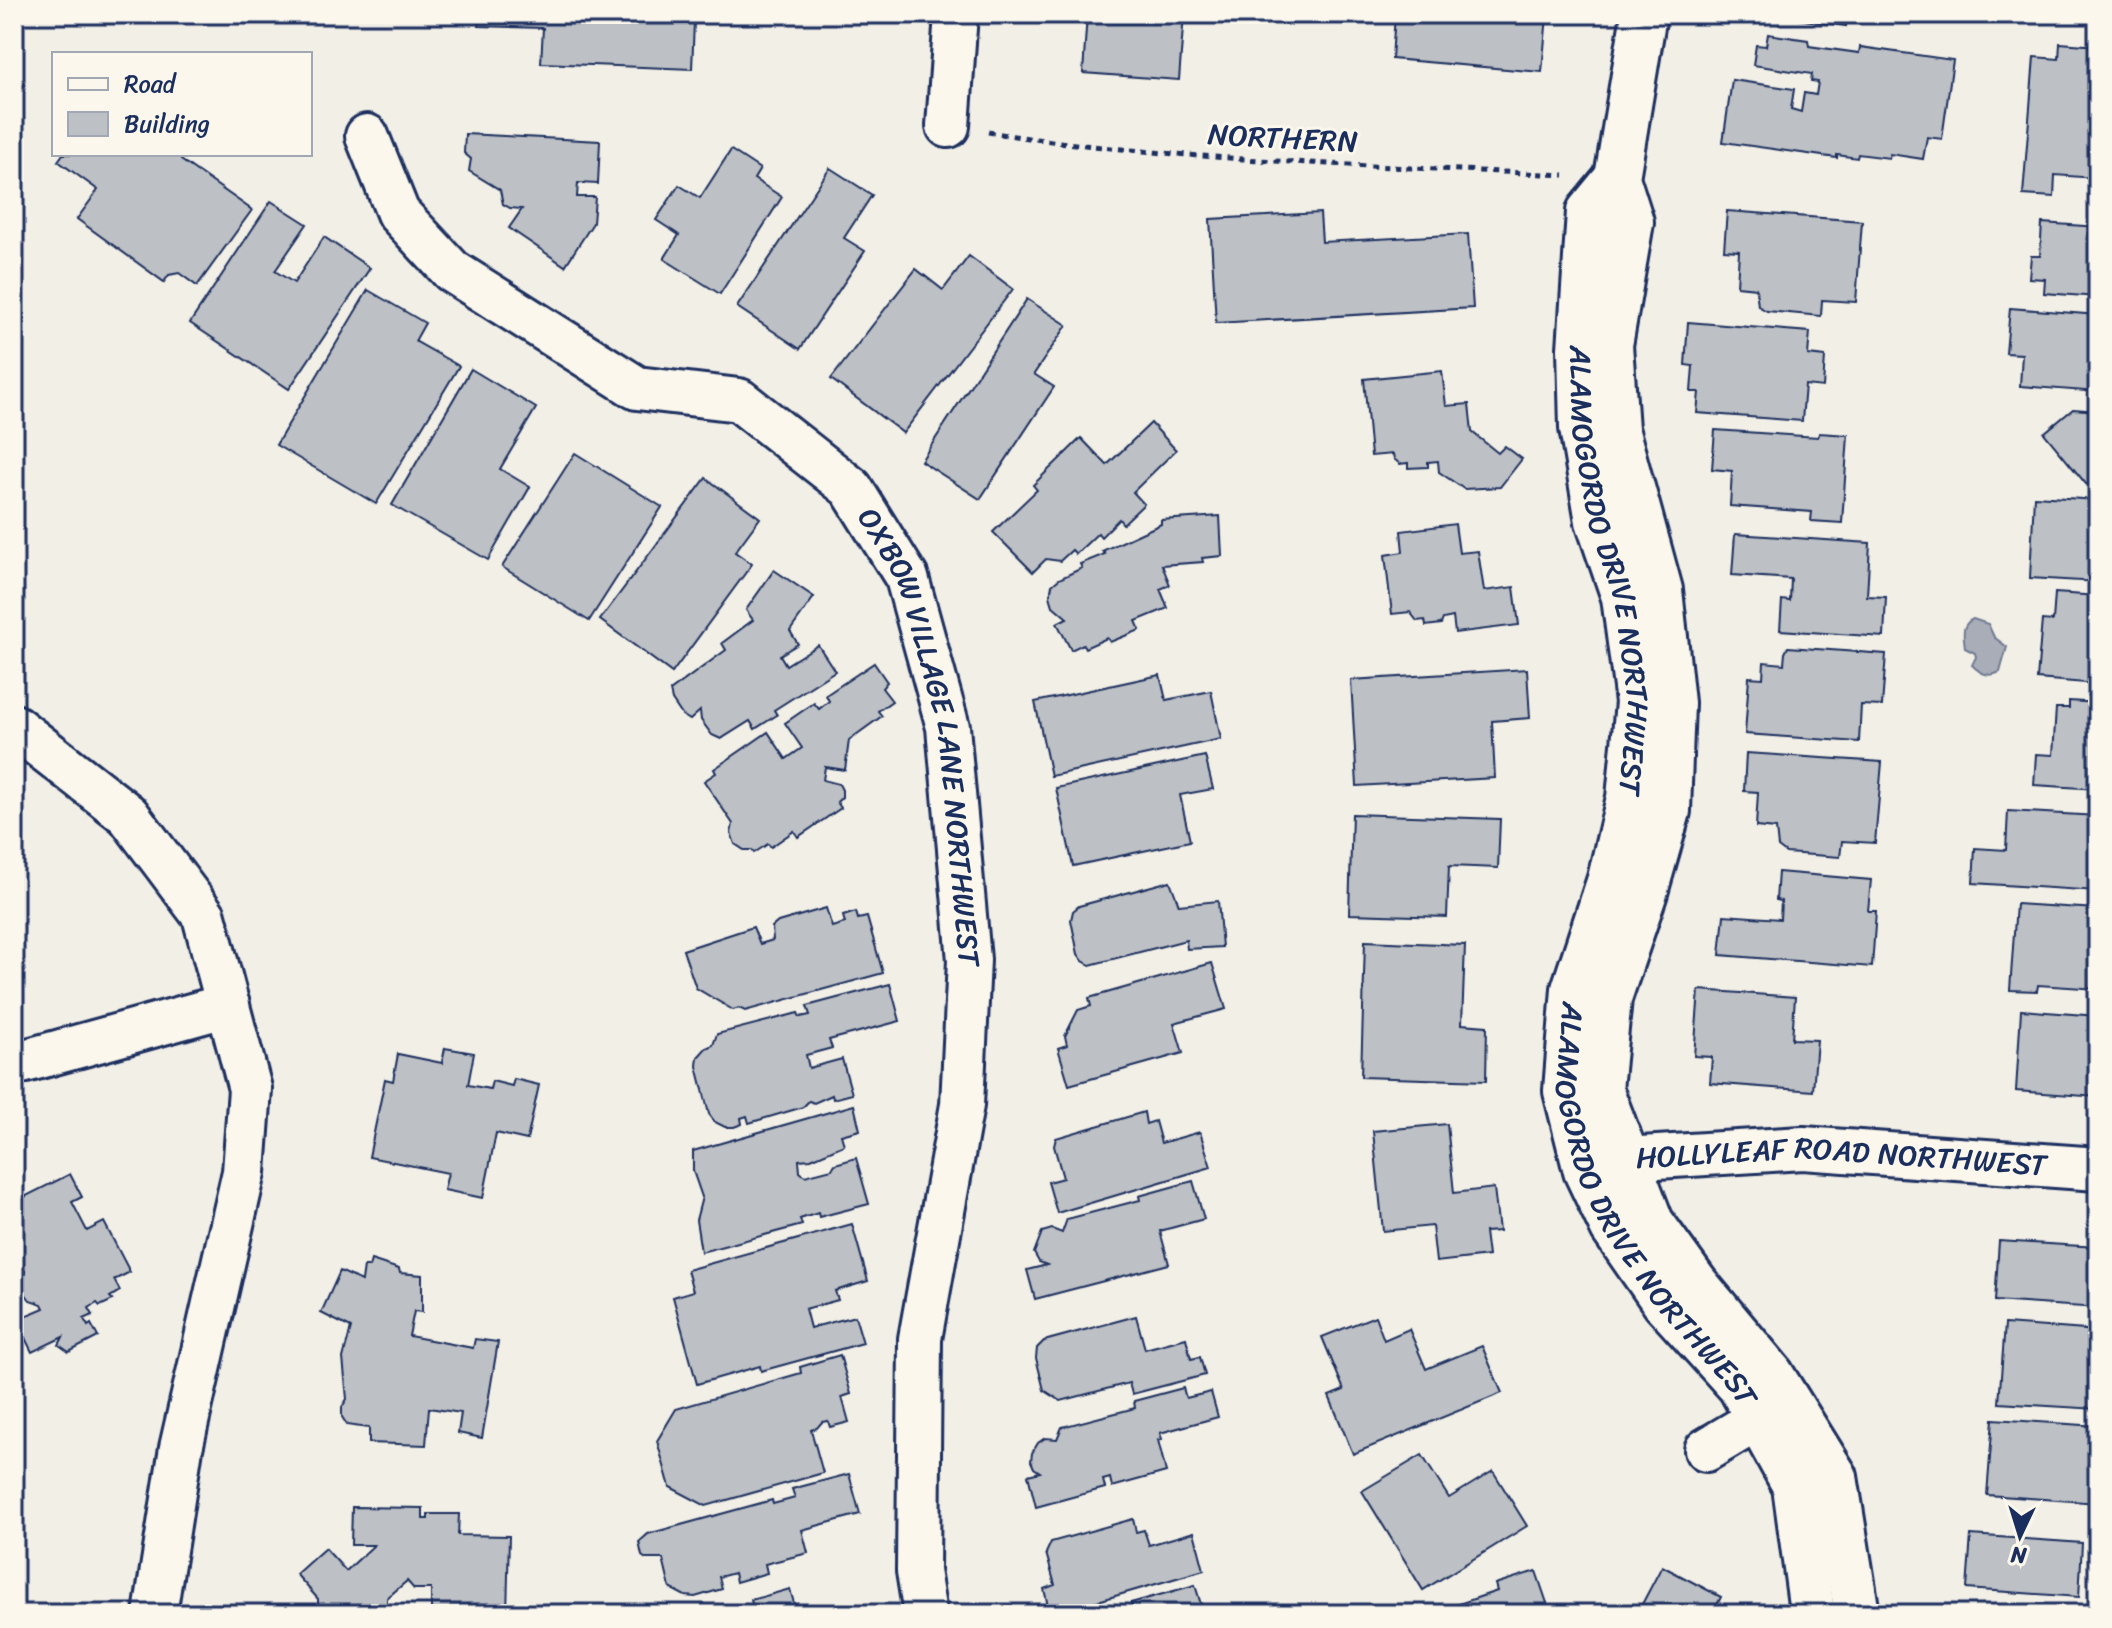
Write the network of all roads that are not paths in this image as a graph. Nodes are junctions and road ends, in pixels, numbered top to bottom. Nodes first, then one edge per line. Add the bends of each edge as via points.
1 (956, 14) edge
2 (1644, 14) edge
3 (948, 126) road end
4 (367, 136) dead end
5 (14, 726) edge
6 (228, 1005) junction
7 (14, 1064) edge
8 (1606, 1165) junction
9 (2098, 1169) edge
10 (1758, 1419) junction
11 (1706, 1450) dead end
12 (155, 1614) edge
13 (925, 1614) edge
14 (1809, 1614) edge
15 (1857, 1614) edge

1 - 3 street
2 - 8 street, ALAMOGORDO DRIVE NORTHWEST via 1617,178 1631,222 1610,345 1616,429 1660,590 1672,703 1668,811 1609,998 1600,1089
4 - 13 street, OXBOW VILLAGE LANE NORTHWEST via 398,213 452,271 637,388 739,400 851,488 907,578 948,727 969,960 962,1105 920,1339 918,1571
5 - 6 street via 128,815 204,916
6 - 7 street
6 - 12 street via 250,1089 244,1172 181,1448
8 - 9 street, HOLLYLEAF ROAD NORTHWEST via 1803,1148
8 - 10 street, ALAMOGORDO DRIVE NORTHWEST via 1613,1228 1665,1303 1740,1386
8 - 15 street, ALAMOGORDO DRIVE NORTHWEST via 1771,1374 1835,1477
10 - 11 street
10 - 14 street, ALAMOGORDO DRIVE NORTHWEST via 1795,1486

